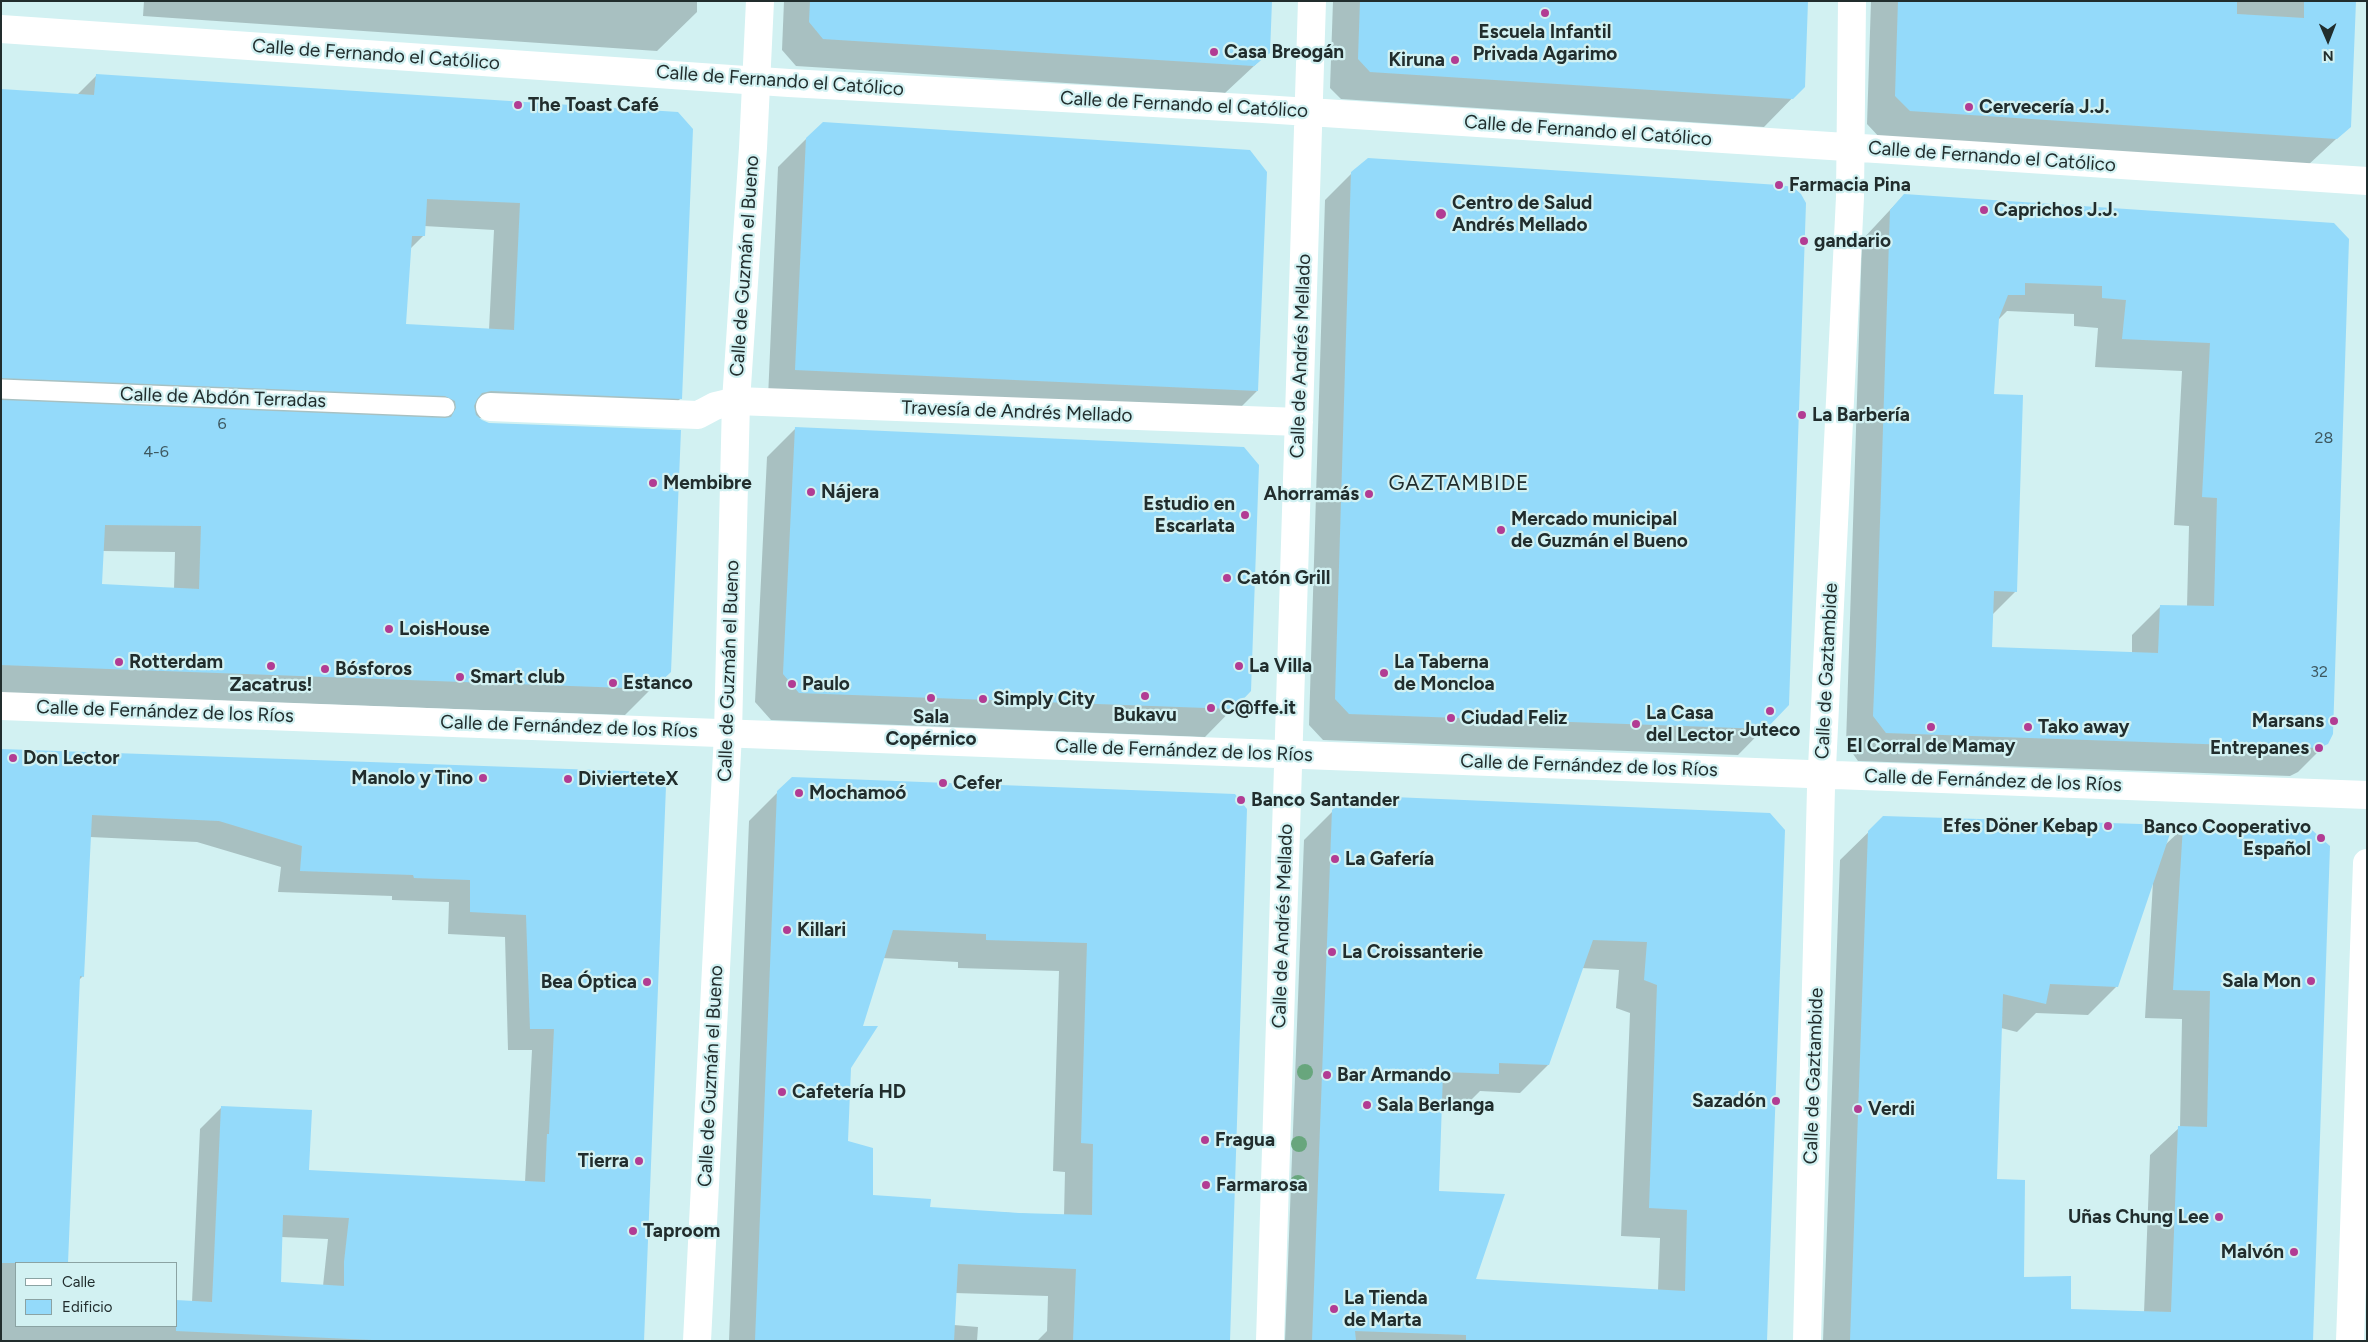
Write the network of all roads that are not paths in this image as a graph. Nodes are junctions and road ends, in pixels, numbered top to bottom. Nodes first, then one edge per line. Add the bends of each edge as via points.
1 (760, 1) edge
2 (1312, 1) edge
3 (1852, 1) edge
4 (1, 29) edge
5 (756, 79) junction
6 (1309, 112) junction
7 (1850, 147) junction
8 (2367, 181) edge
9 (1, 390) edge
10 (736, 401) junction
11 (445, 407) dead end
12 (490, 407) dead end
13 (1299, 422) junction
14 (1, 706) edge
15 (728, 733) junction
16 (1288, 754) junction
17 (1822, 775) junction
18 (2367, 795) edge
19 (2367, 863) edge
20 (697, 1341) edge
21 (1270, 1341) edge
22 (1807, 1341) edge
23 (2350, 1341) edge

1 - 5 street, Calle de Guzmán el Bueno
2 - 6 street, Calle de Andrés Mellado
3 - 7 street, Calle de Gaztambide
4 - 5 street, Calle de Fernando el Católico
5 - 6 street, Calle de Fernando el Católico
5 - 10 street, Calle de Guzmán el Bueno
6 - 7 street, Calle de Fernando el Católico
6 - 13 street, Calle de Andrés Mellado
7 - 8 street, Calle de Fernando el Católico
7 - 17 street, Calle de Gaztambide
9 - 11 lane, Calle de Abdón Terradas
10 - 12 street via 715,406 698,415
10 - 13 street, Travesía de Andrés Mellado
10 - 15 street, Calle de Guzmán el Bueno
13 - 16 street, Calle de Andrés Mellado
14 - 15 street, Calle de Fernández de los Ríos
15 - 16 street, Calle de Fernández de los Ríos
15 - 20 street, Calle de Guzmán el Bueno
16 - 17 street, Calle de Fernández de los Ríos
16 - 21 street, Calle de Andrés Mellado
17 - 18 street, Calle de Fernández de los Ríos
17 - 22 street, Calle de Gaztambide
19 - 23 street

